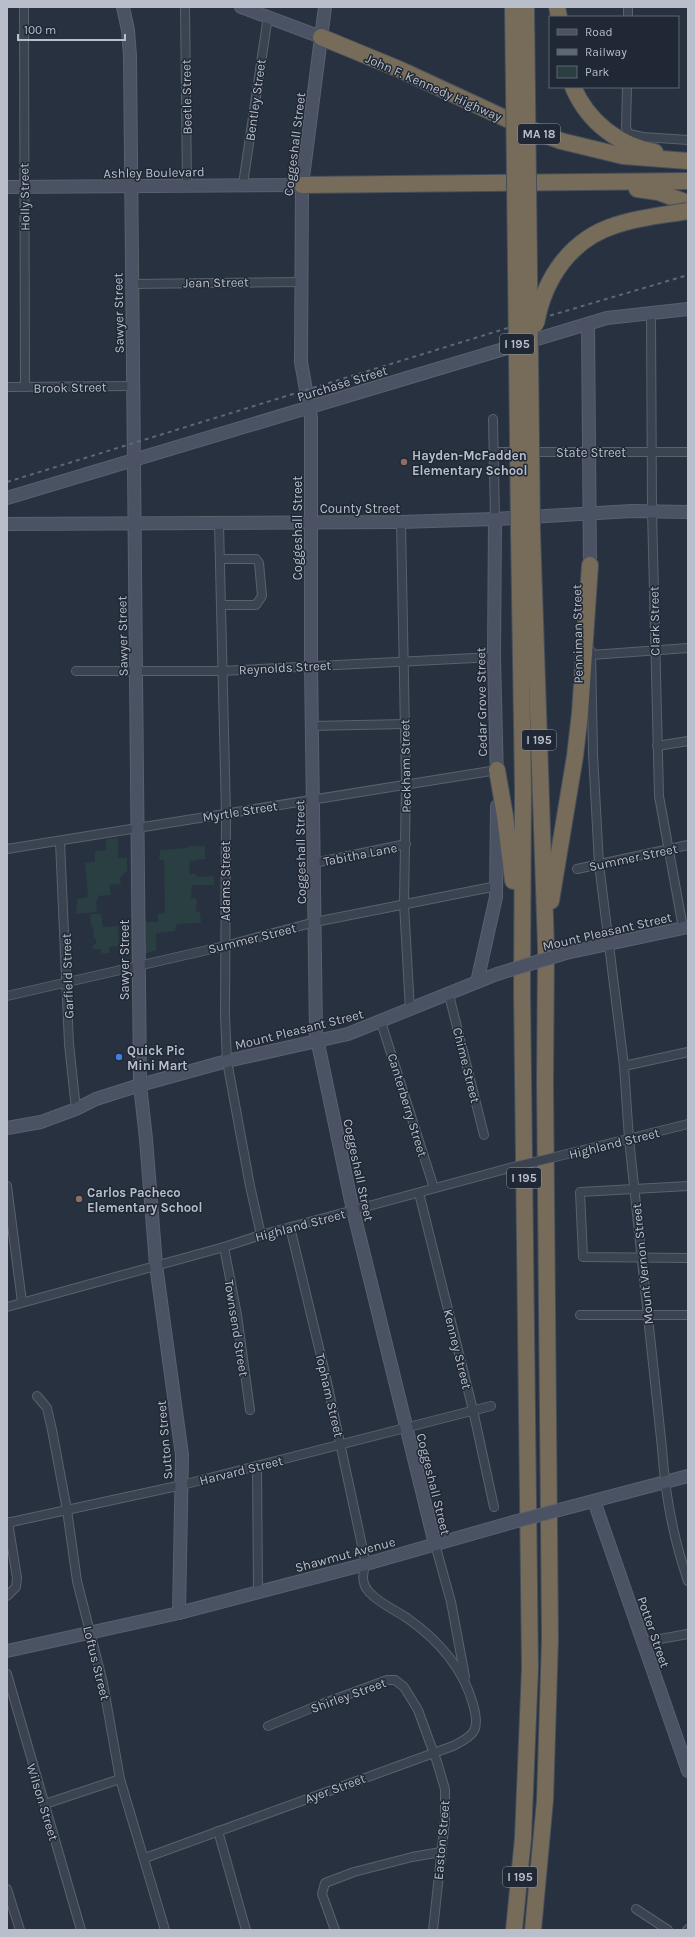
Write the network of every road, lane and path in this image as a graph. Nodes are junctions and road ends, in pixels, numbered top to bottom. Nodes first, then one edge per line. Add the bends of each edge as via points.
1 (24, 7) edge
2 (123, 7) edge
3 (185, 7) edge
4 (241, 7) edge
5 (325, 7) edge
6 (514, 7) edge
7 (526, 7) edge
8 (268, 16) junction
9 (322, 37) junction
10 (574, 88) edge
11 (627, 88) edge
12 (521, 92) junction
13 (688, 140) edge
14 (688, 157) edge
15 (688, 161) edge
16 (688, 181) edge
17 (568, 183) junction
18 (243, 184) junction
19 (302, 185) junction
20 (187, 186) junction
21 (7, 187) edge
22 (131, 187) junction
23 (24, 188) junction
24 (688, 203) edge
25 (688, 211) edge
26 (301, 282) junction
27 (131, 284) junction
28 (688, 309) edge
29 (651, 312) junction
30 (588, 324) junction
31 (531, 383) junction
32 (133, 386) junction
33 (7, 387) edge
34 (25, 387) junction
35 (311, 408) junction
36 (493, 419) dead end
37 (494, 452) junction
38 (590, 452) junction
39 (652, 452) junction
40 (688, 452) edge
41 (134, 460) junction
42 (7, 498) edge
43 (652, 510) junction
44 (688, 512) edge
45 (590, 513) junction
46 (495, 519) junction
47 (401, 522) junction
48 (312, 523) junction
49 (7, 524) edge
50 (135, 524) junction
51 (219, 524) junction
52 (526, 532) junction
53 (221, 559) junction
54 (590, 565) junction
55 (222, 605) junction
56 (688, 648) edge
57 (655, 650) junction
58 (591, 655) junction
59 (494, 658) junction
60 (404, 662) junction
61 (311, 665) junction
62 (222, 670) junction
63 (76, 671) dead end
64 (136, 671) junction
65 (405, 724) junction
66 (311, 726) junction
67 (688, 741) edge
68 (657, 746) junction
69 (497, 770) junction
70 (406, 784) junction
71 (313, 799) junction
72 (226, 814) junction
73 (138, 827) junction
74 (60, 842) junction
75 (406, 844) junction
76 (688, 845) edge
77 (7, 849) edge
78 (669, 849) junction
79 (314, 863) junction
80 (599, 864) junction
81 (577, 869) dead end
82 (497, 886) junction
83 (404, 904) junction
84 (315, 922) junction
85 (685, 927) edge
86 (608, 943) junction
87 (225, 946) junction
88 (546, 948) junction
89 (522, 955) junction
90 (138, 964) junction
91 (67, 982) junction
92 (477, 982) junction
93 (449, 995) junction
94 (7, 996) edge
95 (410, 1010) junction
96 (381, 1022) junction
97 (317, 1042) junction
98 (688, 1052) edge
99 (227, 1061) junction
100 (624, 1066) junction
101 (140, 1085) junction
102 (76, 1109) junction
103 (688, 1124) edge
104 (7, 1128) edge
105 (484, 1135) dead end
106 (629, 1139) junction
107 (7, 1186) edge
108 (688, 1186) edge
109 (434, 1188) junction
110 (634, 1189) junction
111 (419, 1192) junction
112 (353, 1210) junction
113 (290, 1228) junction
114 (261, 1235) junction
115 (224, 1247) junction
116 (642, 1258) junction
117 (688, 1258) edge
118 (156, 1265) junction
119 (22, 1302) junction
120 (7, 1307) edge
121 (580, 1315) dead end
122 (647, 1315) junction
123 (688, 1315) edge
124 (37, 1396) dead end
125 (491, 1406) dead end
126 (250, 1410) dead end
127 (473, 1410) junction
128 (406, 1429) junction
129 (341, 1444) junction
130 (257, 1466) junction
131 (688, 1476) edge
132 (665, 1483) junction
133 (182, 1485) junction
134 (594, 1501) junction
135 (494, 1507) dead end
136 (67, 1510) junction
137 (8, 1523) edge
138 (435, 1544) junction
139 (366, 1564) junction
140 (686, 1571) edge
141 (688, 1581) edge
142 (258, 1591) junction
143 (7, 1596) edge
144 (179, 1612) junction
145 (89, 1633) junction
146 (688, 1634) edge
147 (642, 1642) junction
148 (7, 1651) edge
149 (7, 1674) edge
150 (466, 1682) junction
151 (268, 1726) dead end
152 (433, 1752) junction
153 (688, 1771) edge
154 (120, 1779) junction
155 (44, 1804) junction
156 (218, 1831) junction
157 (441, 1852) junction
158 (145, 1858) junction
159 (538, 1886) junction
160 (7, 1889) edge
161 (636, 1909) dead end
162 (20, 1930) edge
163 (81, 1930) edge
164 (165, 1930) edge
165 (246, 1930) edge
166 (335, 1930) edge
167 (433, 1930) edge
168 (514, 1930) edge
169 (533, 1930) edge
170 (540, 1930) edge
171 (668, 1930) edge

1 - 23 street, Holly Street
2 - 22 main road, Sawyer Street via 130,56
3 - 20 street, Beetle Street
4 - 8 main road, MA 18
5 - 9 main road, Coggeshall Street
6 - 12 highway, I 195
7 - 12 highway, I 195
8 - 9 main road, MA 18
8 - 18 street, Bentley Street
9 - 15 highway, John F. Kennedy Highway / MA 18 via 561,141 623,156
9 - 19 main road, Coggeshall Street
10 - 14 highway via 591,116 615,138 641,149
11 - 13 street via 626,128 629,134
12 - 31 highway, I 195, bridge
12 - 52 highway, I 195, bridge
16 - 17 highway
17 - 19 highway
17 - 24 highway via 653,191
18 - 19 main road, Ashley Boulevard
18 - 20 main road, Ashley Boulevard
19 - 26 main road, Coggeshall Street
20 - 22 main road, Ashley Boulevard
21 - 23 main road, Ashley Boulevard
22 - 23 main road, Ashley Boulevard
22 - 27 main road, Sawyer Street
23 - 34 street, Holly Street
25 - 31 highway, bridge via 609,227 588,238 569,254 553,274 542,300 535,333
26 - 27 street, Jean Street
26 - 35 main road, Coggeshall Street via 301,368
27 - 32 main road, Sawyer Street
28 - 29 main road, Purchase Street
29 - 30 main road, Purchase Street via 612,317
29 - 39 street, Clark Street
30 - 35 main road, Purchase Street
30 - 38 main road, Penniman Street
31 - 52 highway, I 195, bridge
32 - 34 street, Brook Street
32 - 41 main road, Sawyer Street
33 - 34 street, Brook Street
35 - 41 main road, Purchase Street
35 - 48 main road, Coggeshall Street
36 - 37 street, Cedar Grove Street
37 - 38 street, State Street
37 - 46 street, Cedar Grove Street
38 - 39 street, State Street
38 - 45 main road, Penniman Street
39 - 40 street, State Street
39 - 43 street, Clark Street
41 - 42 main road, Purchase Street
41 - 50 main road, Sawyer Street
43 - 44 main road, County Street
43 - 45 main road, County Street
43 - 57 street, Clark Street
45 - 46 main road, County Street
45 - 54 main road, Penniman Street
46 - 47 main road, County Street
46 - 59 main road, Cedar Grove Street
47 - 48 main road, County Street
47 - 60 street, Peckham Street
48 - 51 main road, County Street
48 - 61 main road, Coggeshall Street
49 - 50 main road, County Street
50 - 51 main road, County Street
50 - 64 main road, Sawyer Street
51 - 53 street, Adams Street
52 - 88 highway, I 195
52 - 89 highway, I 195
53 - 55 street, Adams Street
53 - 55 street via 256,559 259,563 262,596 256,605
54 - 58 street, Penniman Street
54 - 88 highway via 577,742 555,872
55 - 62 street, Adams Street
56 - 57 street
57 - 58 street
57 - 68 street, Clark Street
58 - 80 street, Penniman Street
59 - 60 street, Reynolds Street
59 - 69 main road, Cedar Grove Street
60 - 61 street, Reynolds Street
60 - 65 street, Peckham Street
61 - 62 street, Reynolds Street
61 - 66 main road, Coggeshall Street
62 - 64 street, Reynolds Street
62 - 72 street, Adams Street
63 - 64 street, Reynolds Street
64 - 73 main road, Sawyer Street
65 - 66 street
65 - 70 street, Peckham Street
66 - 71 main road, Coggeshall Street
67 - 68 street
68 - 78 street, Clark Street via 659,796
69 - 70 street, Myrtle Street
69 - 82 main road, Cedar Grove Street
69 - 89 highway
70 - 71 street, Myrtle Street
70 - 75 street, Peckham Street
71 - 72 street, Myrtle Street
71 - 79 main road, Coggeshall Street
72 - 73 street, Myrtle Street
72 - 87 street, Adams Street
73 - 74 street, Myrtle Street
73 - 90 main road, Sawyer Street
74 - 77 street, Myrtle Street
74 - 91 street, Garfield Street
75 - 79 street, Tabitha Lane
75 - 83 street, Peckham Street
76 - 78 street, Summer Street
78 - 80 street, Summer Street
78 - 85 street, Clark Street
79 - 84 main road, Coggeshall Street
80 - 81 street, Summer Street
80 - 86 street, Penniman Street
82 - 83 street, Summer Street
82 - 92 main road, Cedar Grove Street
83 - 84 street, Summer Street
83 - 95 street, Peckham Street
84 - 87 street, Summer Street
84 - 97 main road, Coggeshall Street
85 - 86 main road, Mount Pleasant Street
86 - 92 main road, Mount Pleasant Street, bridge via 566,953
86 - 100 street, Mount Vernon Street
87 - 90 street, Summer Street
87 - 99 street, Adams Street
88 - 159 highway, I 195 via 544,1071 550,1659 546,1792
89 - 168 highway, I 195 via 529,1704 524,1838
90 - 91 street, Summer Street
90 - 101 main road, Sawyer Street
91 - 94 street, Summer Street
91 - 102 street, Garfield Street via 69,1044
92 - 93 main road, Mount Pleasant Street
93 - 95 main road, Mount Pleasant Street
93 - 105 street, Chime Street
95 - 96 main road, Mount Pleasant Street
96 - 97 main road, Mount Pleasant Street
96 - 109 street, Canterberry Street
97 - 99 main road, Mount Pleasant Street
97 - 112 main road, Coggeshall Street
98 - 100 street
99 - 101 main road, Mount Pleasant Street
99 - 114 street, Adams Street
100 - 106 street, Mount Vernon Street
101 - 102 main road, Mount Pleasant Street via 96,1099
101 - 118 main road, Sawyer Street
102 - 104 main road, Mount Pleasant Street via 41,1122
103 - 106 street, Highland Street
106 - 109 street, Highland Street, bridge
106 - 110 street, Mount Vernon Street
107 - 119 street
108 - 110 street
109 - 111 street, Highland Street
110 - 116 street, Mount Vernon Street
110 - 116 street via 580,1192 583,1257
111 - 112 street, Highland Street
111 - 127 street, Kenney Street
112 - 113 street, Highland Street
112 - 128 main road, Coggeshall Street
113 - 114 street, Highland Street
113 - 129 street, Topham Street
114 - 115 street, Highland Street
115 - 118 street, Highland Street
115 - 126 street, Townsend Street via 237,1315
116 - 117 street
116 - 122 street, Mount Vernon Street
118 - 119 street, Highland Street
118 - 133 main road, Sutton Street via 181,1448
119 - 120 street, Highland Street
121 - 122 street
122 - 123 street
122 - 132 street, Mount Vernon Street
124 - 136 street, Loftus Street via 47,1408
125 - 127 street, Harvard Street
127 - 128 street, Harvard Street
127 - 135 street, Kenney Street
128 - 129 street, Harvard Street
128 - 138 main road, Coggeshall Street
129 - 130 street, Harvard Street
129 - 139 street, Topham Street
130 - 133 street, Harvard Street
130 - 142 street
131 - 132 main road, Shawmut Avenue
132 - 134 main road, Shawmut Avenue
132 - 140 street, Mount Vernon Street via 673,1535
133 - 136 street, Harvard Street
133 - 144 main road, Sutton Street
134 - 138 main road, Shawmut Avenue, bridge
134 - 147 main road, Potter Street
136 - 137 street, Harvard Street
136 - 145 street, Loftus Street via 77,1581
137 - 143 street via 17,1578 16,1587
138 - 139 main road, Shawmut Avenue
138 - 150 street, Coggeshall Street via 451,1602
139 - 142 main road, Shawmut Avenue
139 - 150 street, Topham Street via 362,1574 368,1591 426,1633 452,1660
140 - 141 street, Mount Vernon Street
142 - 144 main road, Shawmut Avenue
144 - 145 main road, Shawmut Avenue
145 - 148 main road, Shawmut Avenue
145 - 154 street, Loftus Street via 103,1683
146 - 147 street
147 - 153 main road, Potter Street
149 - 155 street, Wilson Street
150 - 152 street, Ayer Street via 476,1713 475,1731 462,1741
151 - 152 street, Shirley Street via 387,1680 395,1680 413,1701
152 - 156 street, Ayer Street
152 - 157 street, Easton Street via 446,1799
154 - 155 street
154 - 158 street, Loftus Street
155 - 163 street, Wilson Street
156 - 158 street, Ayer Street
156 - 165 street
157 - 166 street via 345,1875 325,1884 322,1891
157 - 167 street, Easton Street
158 - 164 street, Loftus Street
159 - 169 highway, I 195
159 - 170 highway
160 - 162 street
161 - 171 street

